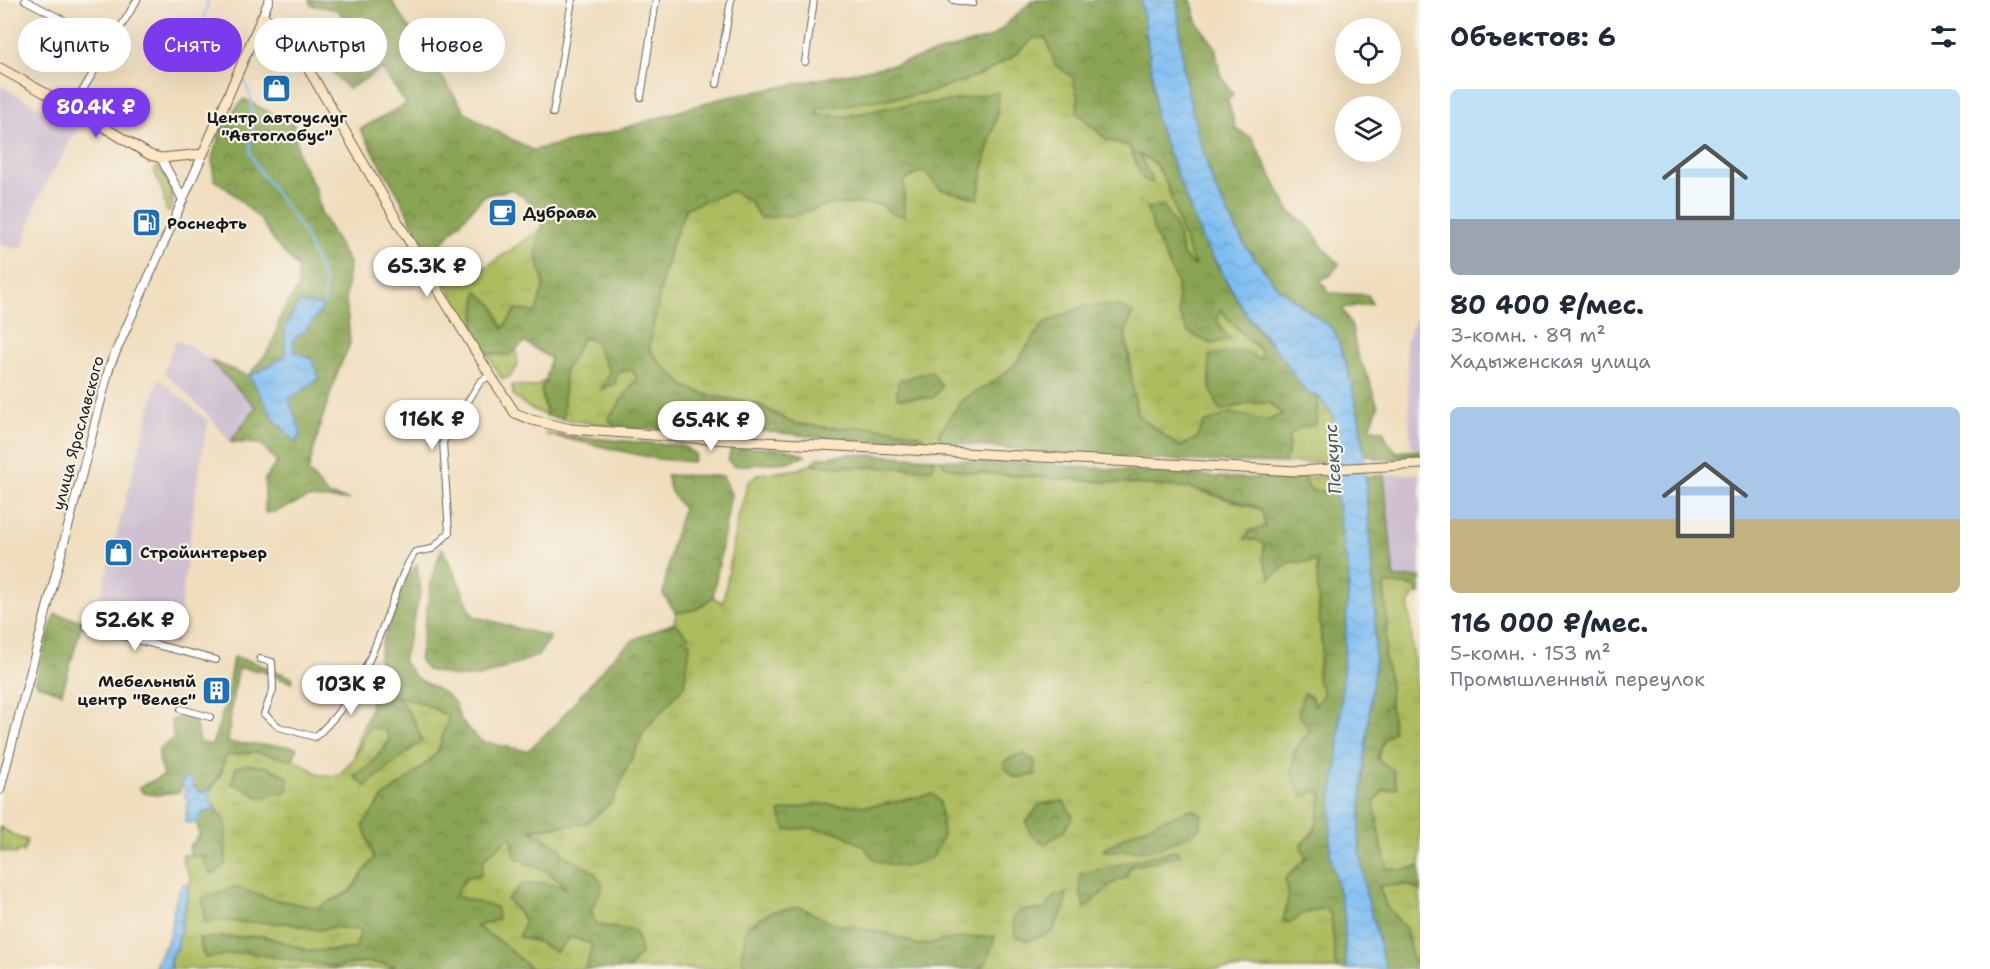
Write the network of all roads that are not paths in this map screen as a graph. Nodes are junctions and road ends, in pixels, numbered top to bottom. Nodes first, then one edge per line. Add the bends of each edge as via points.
1 (25, 0) edge
2 (137, 0) edge
3 (269, 0) edge
4 (572, 0) edge
5 (656, 0) edge
6 (732, 0) edge
7 (814, 0) edge
8 (953, 0) edge
9 (972, 3) dead end
10 (262, 17) junction
11 (59, 18) edge
12 (126, 18) edge
13 (805, 62) dead end
14 (0, 68) edge
15 (93, 72) edge
16 (717, 84) dead end
17 (641, 97) dead end
18 (72, 108) junction
19 (554, 113) dead end
20 (203, 154) junction
21 (161, 158) junction
22 (183, 200) junction
23 (490, 375) junction
24 (1420, 464) edge
25 (87, 618) dead end
26 (260, 659) dead end
27 (216, 660) dead end
28 (181, 709) dead end
29 (210, 717) dead end
30 (0, 790) edge

1 - 11 street
2 - 12 street
3 - 10 street, улица Ярославского
4 - 19 street
5 - 17 street
6 - 16 street
7 - 13 street
8 - 9 street
10 - 20 main road, улица Ярославского
10 - 23 main road via 289,36
14 - 18 main road
15 - 18 street
18 - 21 main road via 134,147
20 - 21 main road
20 - 22 street, улица Ярославского
21 - 22 street
22 - 30 street, улица Ярославского via 110,365
23 - 24 main road via 515,413 571,429 1297,471
23 - 26 street via 480,382 443,442 449,533 432,549 415,552 356,687 332,722 315,737 279,727 264,714 273,690 272,662
25 - 27 street via 86,627
28 - 29 street

